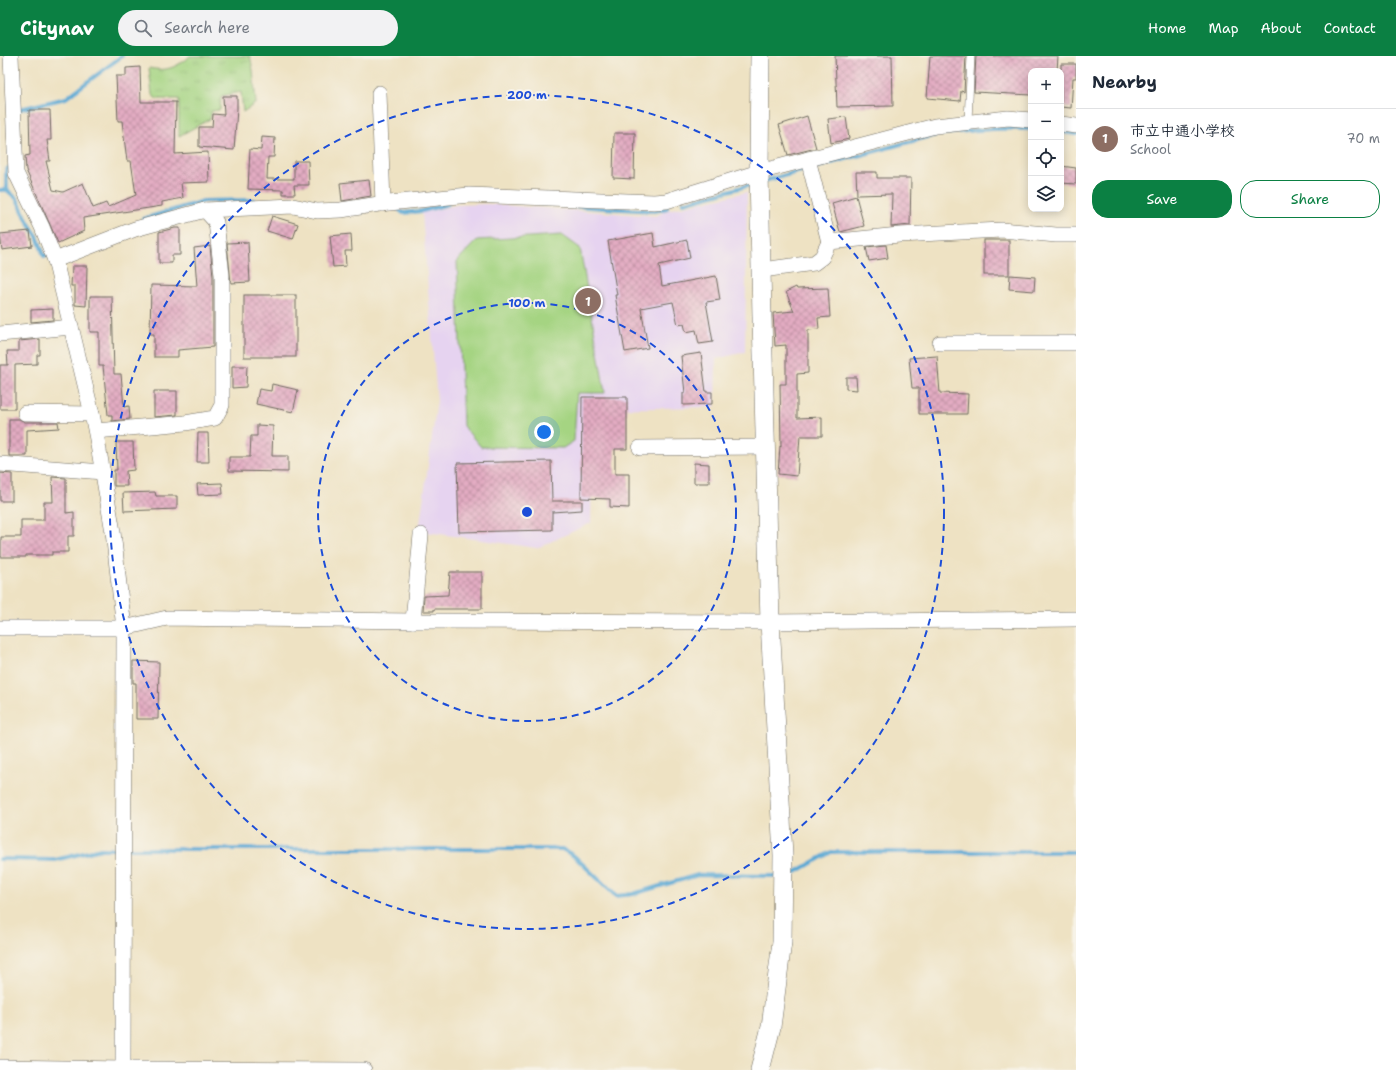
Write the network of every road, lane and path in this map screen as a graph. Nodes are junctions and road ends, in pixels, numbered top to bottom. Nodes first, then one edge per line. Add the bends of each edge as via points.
1 (11, 56) edge
2 (760, 56) edge
3 (971, 56) edge
4 (379, 93) dead end
5 (1028, 120) edge
6 (968, 121) junction
7 (1064, 124) edge
8 (1076, 126) edge
9 (808, 159) junction
10 (760, 172) junction
11 (383, 204) junction
12 (205, 210) junction
13 (1076, 236) edge
14 (829, 242) junction
15 (54, 260) junction
16 (762, 270) junction
17 (71, 327) junction
18 (0, 334) edge
19 (940, 343) dead end
20 (1076, 343) edge
21 (25, 413) dead end
22 (92, 414) junction
23 (96, 431) junction
24 (765, 447) junction
25 (640, 448) dead end
26 (0, 464) edge
27 (103, 472) junction
28 (421, 535) dead end
29 (1076, 619) edge
30 (413, 621) junction
31 (770, 622) junction
32 (0, 628) edge
33 (124, 628) junction
34 (0, 1067) edge
35 (123, 1069) edge
36 (364, 1070) edge
37 (760, 1070) edge

1 - 15 street via 16,173 42,227
2 - 10 street
3 - 6 lane
4 - 11 street
5 - 6 street via 1008,118
6 - 9 street via 935,126
7 - 8 street
9 - 10 street
9 - 14 street
10 - 11 street via 666,201 470,195
10 - 16 street
11 - 12 street via 317,211 293,206
12 - 15 street via 135,229
12 - 23 street via 216,222 222,275 222,405 215,418
13 - 14 street via 1002,230 898,235
14 - 16 street via 822,257 814,263
15 - 17 street
16 - 24 street
17 - 18 street
17 - 22 street
19 - 20 street
21 - 22 street
22 - 23 street
23 - 27 street
24 - 25 street
24 - 31 street
26 - 27 street
27 - 33 street
28 - 30 street
29 - 31 street
30 - 31 street
30 - 33 street via 167,618
31 - 37 street via 783,855 782,942 772,1027
32 - 33 street
33 - 35 street
34 - 35 street
35 - 36 street

